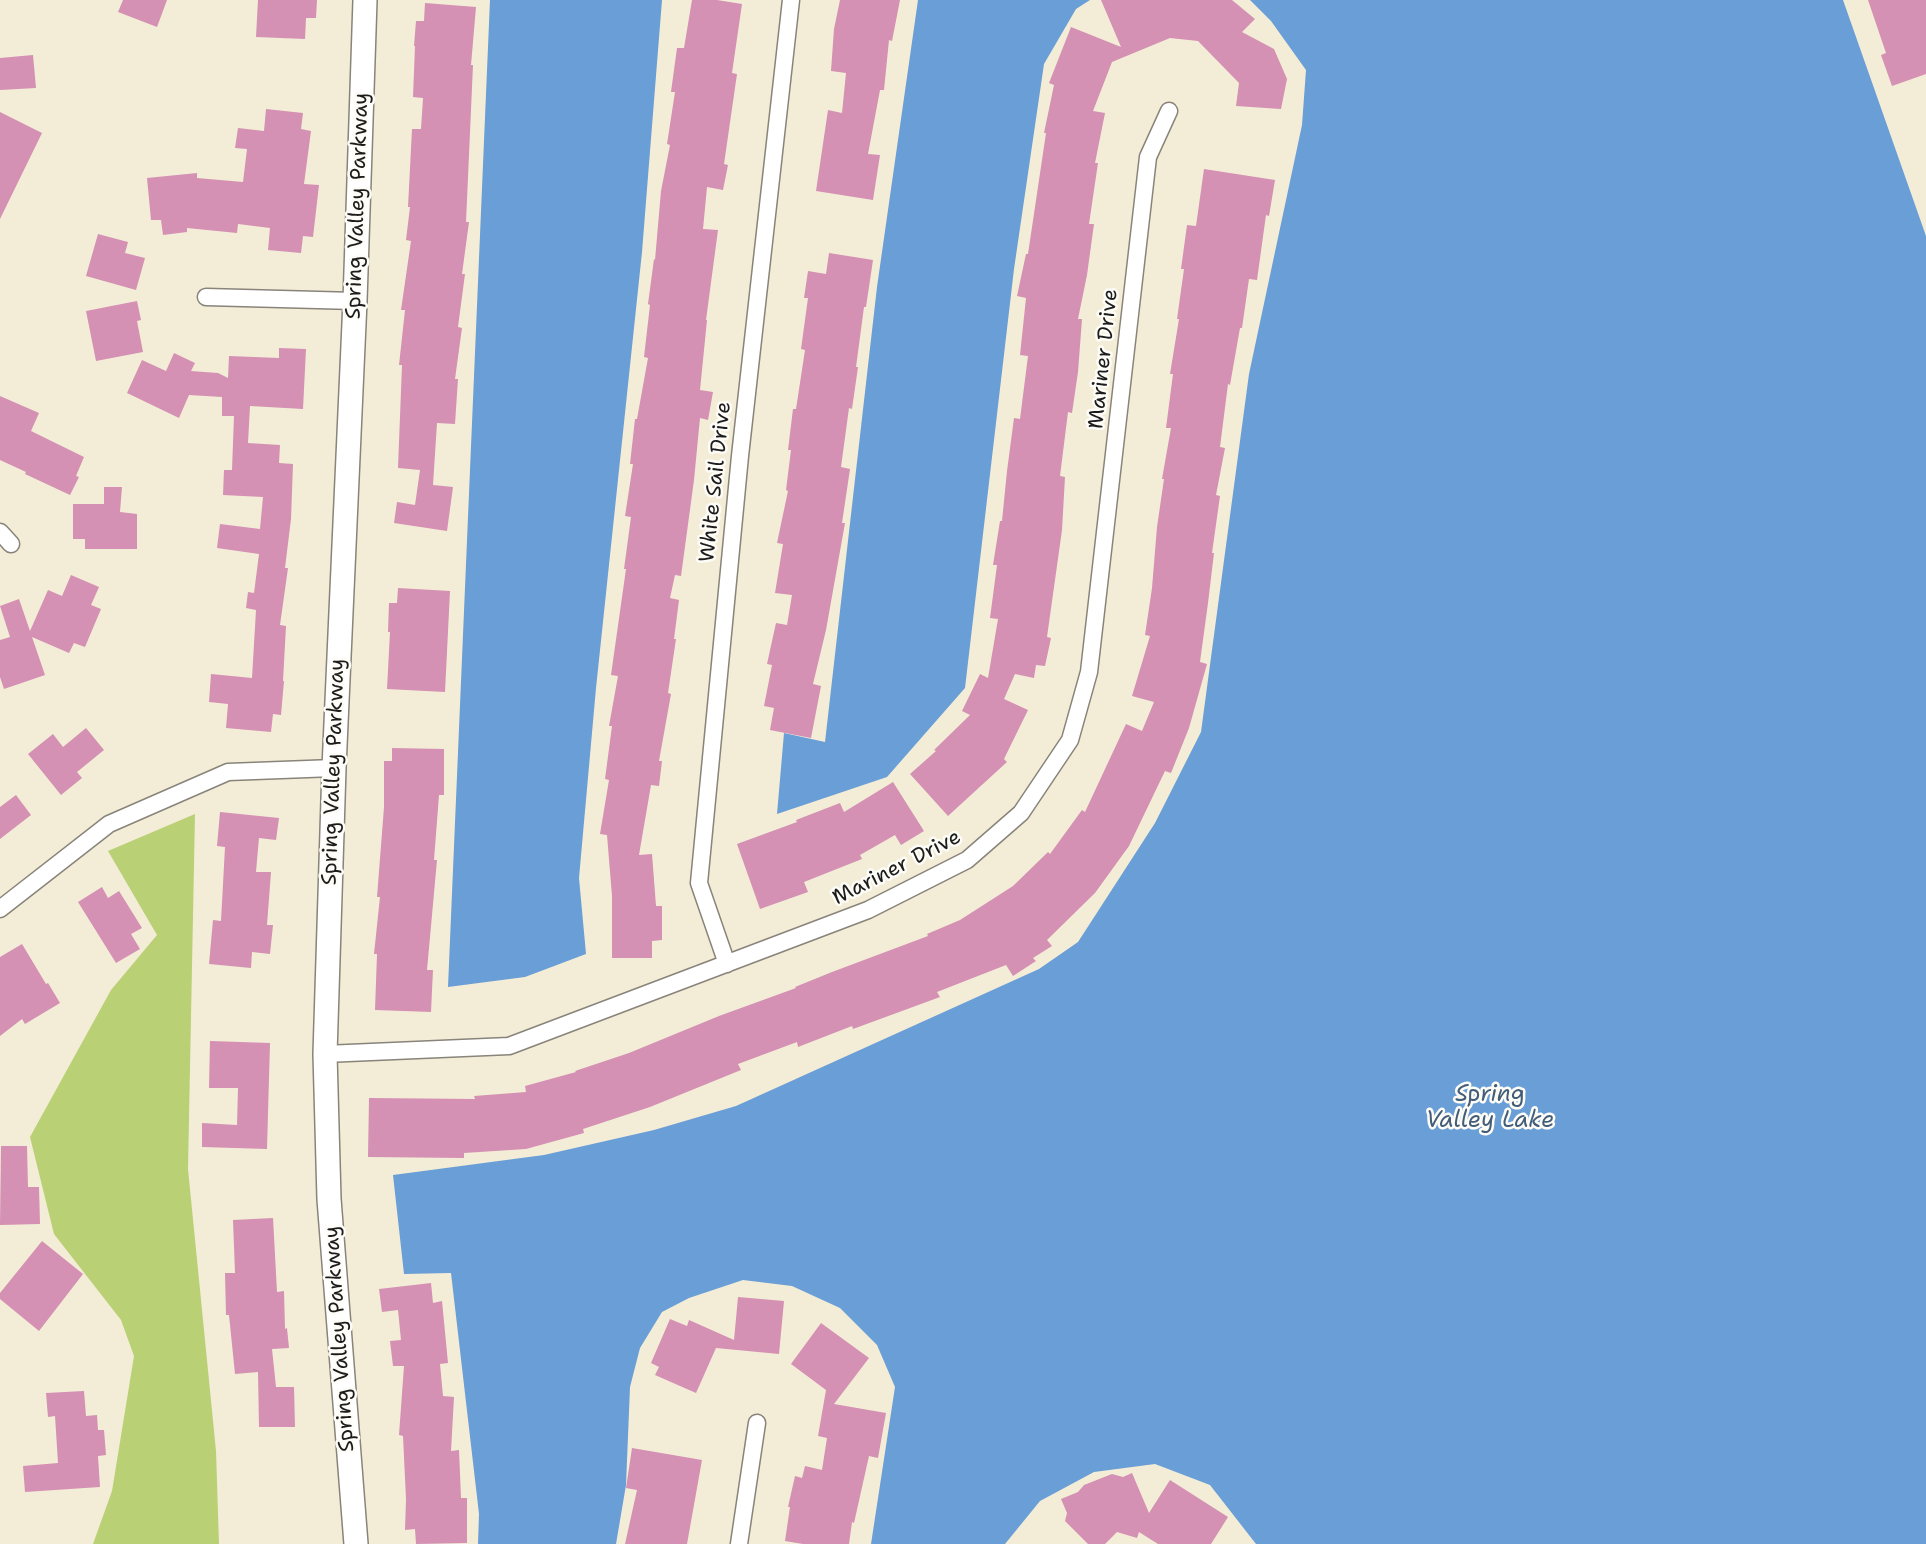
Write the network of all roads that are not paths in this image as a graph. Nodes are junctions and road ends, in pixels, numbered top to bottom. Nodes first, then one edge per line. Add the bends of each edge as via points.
1 (365, 0) edge
2 (791, 0) edge
3 (1169, 111) dead end
4 (206, 297) dead end
5 (355, 301) junction
6 (334, 768) junction
7 (0, 909) edge
8 (727, 964) junction
9 (325, 1054) junction
10 (757, 1423) dead end
11 (356, 1544) edge
12 (739, 1544) edge

1 - 5 street, Spring Valley Parkway
2 - 8 street, White Sail Drive via 699,883
3 - 8 street, Mariner Drive via 1147,157 1089,672 1070,740 1021,813 967,860 868,910
4 - 5 street
5 - 6 street, Spring Valley Parkway
6 - 7 street via 228,772 109,824
6 - 9 street, Spring Valley Parkway
8 - 9 street, Mariner Drive via 509,1046
9 - 11 street, Spring Valley Parkway via 329,1199
10 - 12 street

